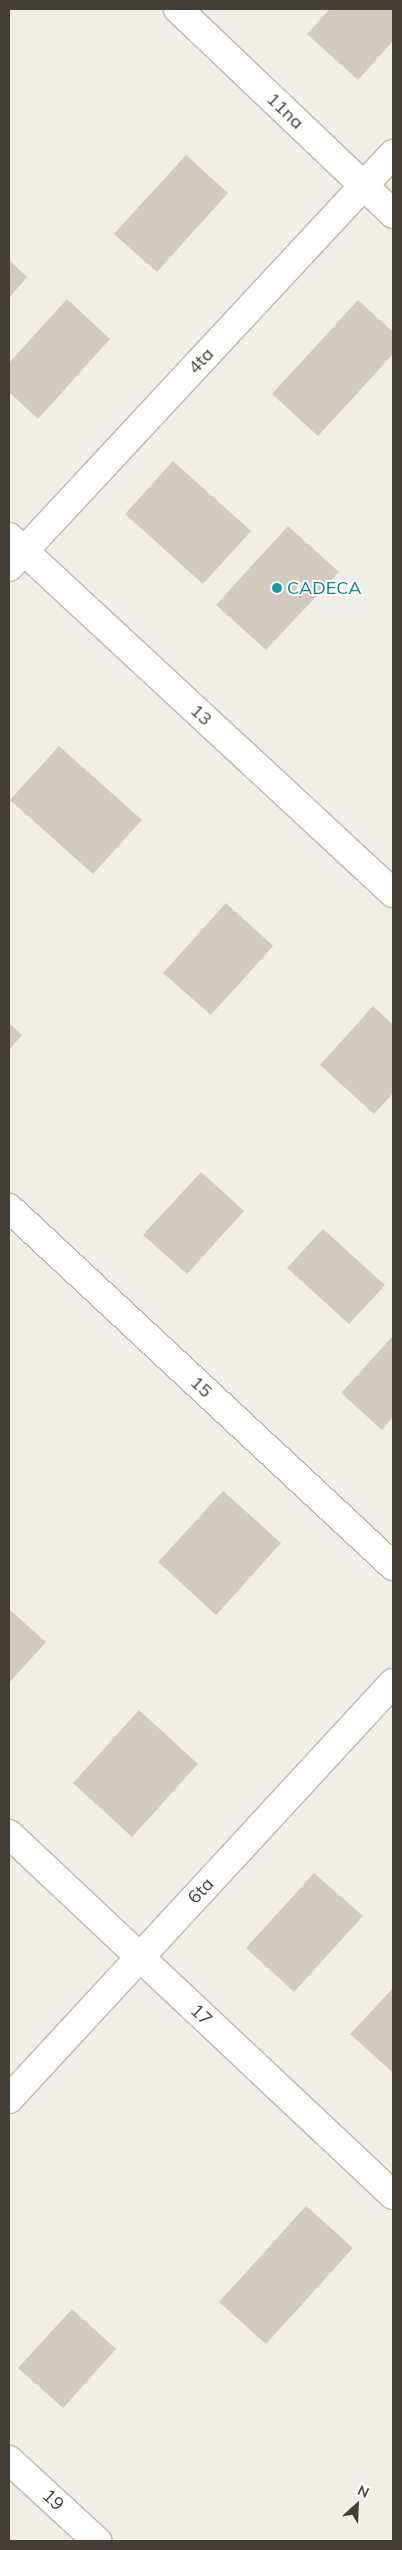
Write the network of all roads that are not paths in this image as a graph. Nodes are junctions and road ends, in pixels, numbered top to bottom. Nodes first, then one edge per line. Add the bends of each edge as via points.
1 (178, 9) edge
2 (393, 154) edge
3 (364, 186) junction
4 (393, 214) edge
5 (14, 552) edge
6 (393, 893) edge
7 (9, 1208) edge
8 (393, 1566) edge
9 (393, 1683) edge
10 (9, 1834) edge
11 (140, 1957) junction
12 (9, 2099) edge
13 (393, 2196) edge
14 (9, 2460) edge
15 (97, 2541) edge

1 - 3 street, 11na
2 - 3 street, 4ta
3 - 4 street, 11na
3 - 5 street, 4ta
5 - 6 street, 13
7 - 8 street, 15
9 - 11 street, 6ta
10 - 11 street, 17
11 - 12 street, 6ta
11 - 13 street, 17
14 - 15 street, 19

